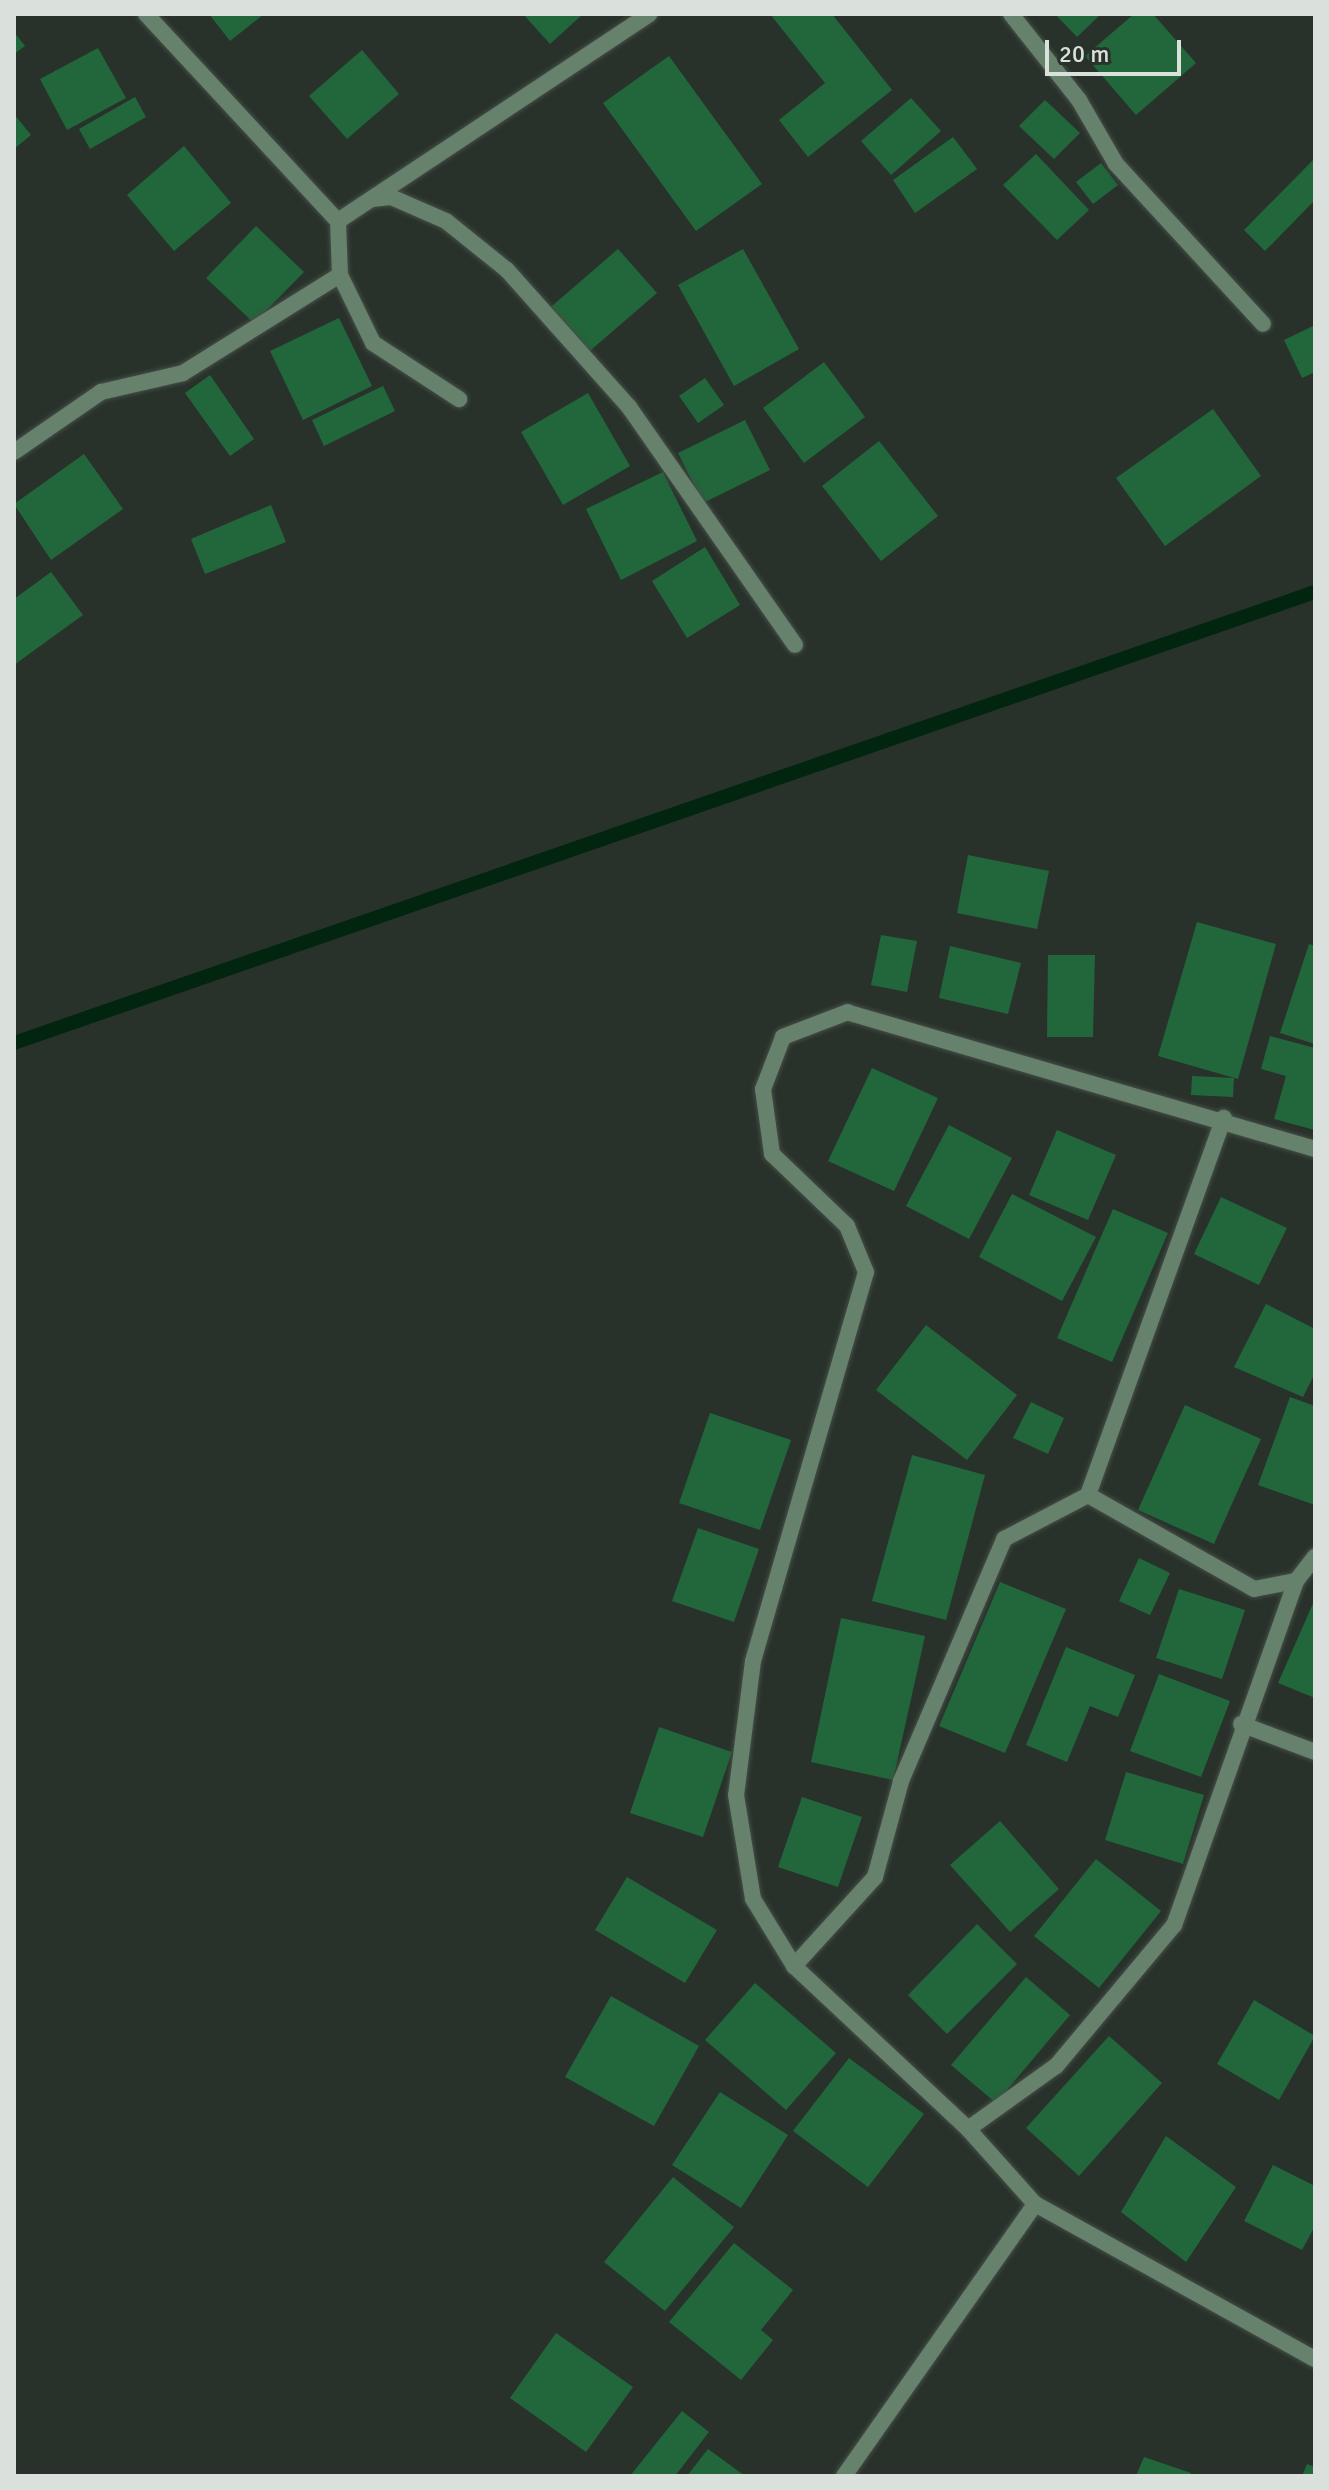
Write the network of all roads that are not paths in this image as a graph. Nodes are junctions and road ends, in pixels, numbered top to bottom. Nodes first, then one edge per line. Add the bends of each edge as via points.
1 (146, 14) edge
2 (650, 14) edge
3 (1011, 14) edge
4 (372, 199) junction
5 (338, 221) junction
6 (340, 275) junction
7 (1263, 324) dead end
8 (459, 399) dead end
9 (14, 452) edge
10 (795, 645) dead end
11 (1224, 1118) junction
12 (1315, 1149) edge
13 (1088, 1495) junction
14 (1315, 1557) edge
15 (1296, 1581) junction
16 (1241, 1724) junction
17 (1315, 1752) edge
18 (794, 1966) junction
19 (968, 2129) junction
20 (1035, 2204) junction
21 (1315, 2359) edge
22 (844, 2476) edge

1 - 5 street
2 - 4 street
3 - 7 street via 1079,100 1116,164
4 - 5 street
4 - 10 street via 391,197 446,221 507,270 629,407
5 - 6 street
6 - 8 street via 373,343
6 - 9 street via 183,373 101,392
11 - 12 street
11 - 13 street
11 - 18 street via 848,1012 783,1037 763,1089 772,1154 847,1226 866,1272 753,1661 736,1795 753,1899
13 - 15 street via 1254,1589
13 - 18 street via 1004,1539 901,1781 875,1877
14 - 15 street
15 - 16 street
16 - 17 street
16 - 19 street via 1174,1925 1056,2066
18 - 19 street
19 - 20 street
20 - 21 street
20 - 22 street

